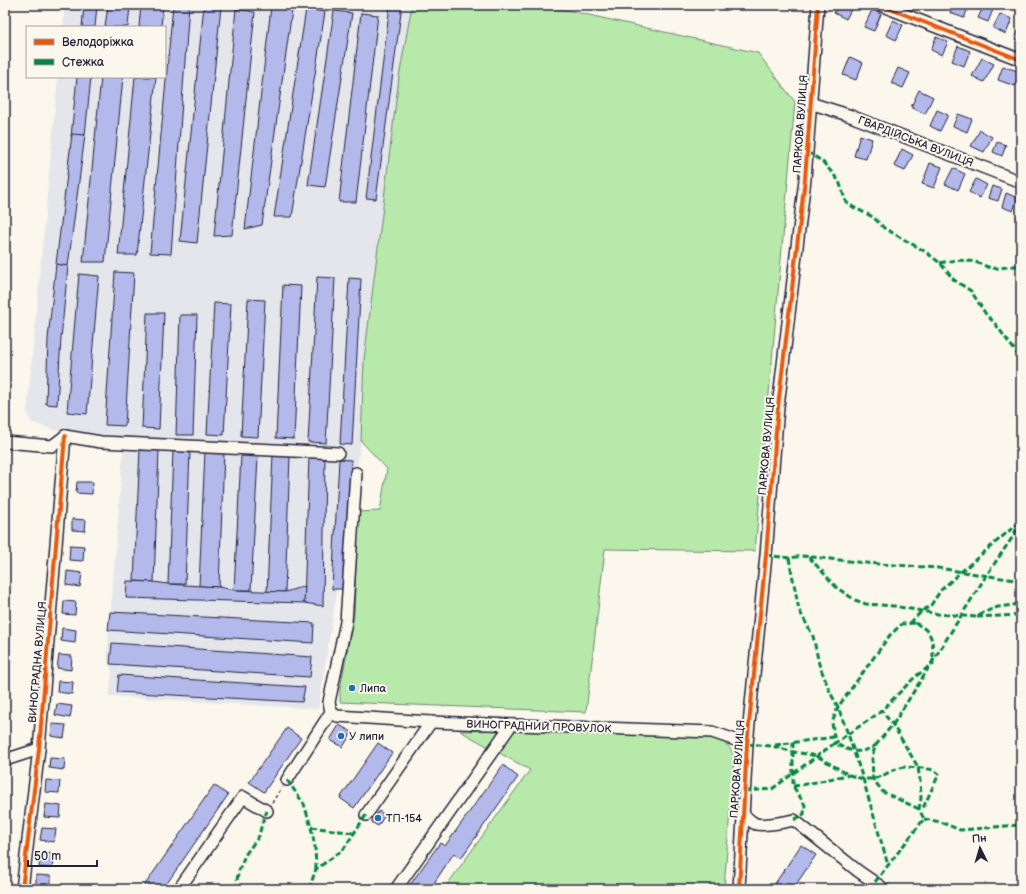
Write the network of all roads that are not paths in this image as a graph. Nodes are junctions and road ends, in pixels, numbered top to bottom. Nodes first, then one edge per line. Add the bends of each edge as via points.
1 (818, 5) edge
2 (880, 5) edge
3 (1021, 60) edge
4 (810, 103) junction
5 (1021, 182) edge
6 (65, 436) junction
7 (5, 442) edge
8 (338, 453) dead end
9 (356, 473) dead end
10 (331, 712) junction
11 (431, 722) junction
12 (511, 725) junction
13 (747, 744) junction
14 (38, 749) junction
15 (5, 760) edge
16 (287, 780) road end
17 (267, 811) road end
18 (744, 814) junction
19 (366, 815) dead end
20 (22, 889) edge
21 (180, 889) edge
22 (396, 889) edge
23 (739, 889) edge
24 (884, 889) edge

1 - 4 street, ПАРКОВА ВУЛИЦЯ
2 - 3 street
4 - 5 street, ГВАРДІЙСЬКА ВУЛИЦЯ via 848,115
4 - 13 street, ПАРКОВА ВУЛИЦЯ via 805,179 778,407
6 - 7 street via 52,446
6 - 8 street via 101,442
6 - 14 street, ВИНОГРАДНА ВУЛИЦЯ
9 - 10 street via 346,622 329,702
10 - 11 street, ВИНОГРАДНИЙ ПРОВУЛОК via 337,716
10 - 16 street
11 - 12 street, ВИНОГРАДНИЙ ПРОВУЛОК
11 - 19 street
12 - 13 street, ВИНОГРАДНИЙ ПРОВУЛОК via 712,732
12 - 22 street
13 - 18 street, ПАРКОВА ВУЛИЦЯ
14 - 15 street
14 - 20 street, ВИНОГРАДНА ВУЛИЦЯ
17 - 21 street via 243,797
18 - 23 street, ПАРКОВА ВУЛИЦЯ
18 - 24 street via 757,824 794,820

